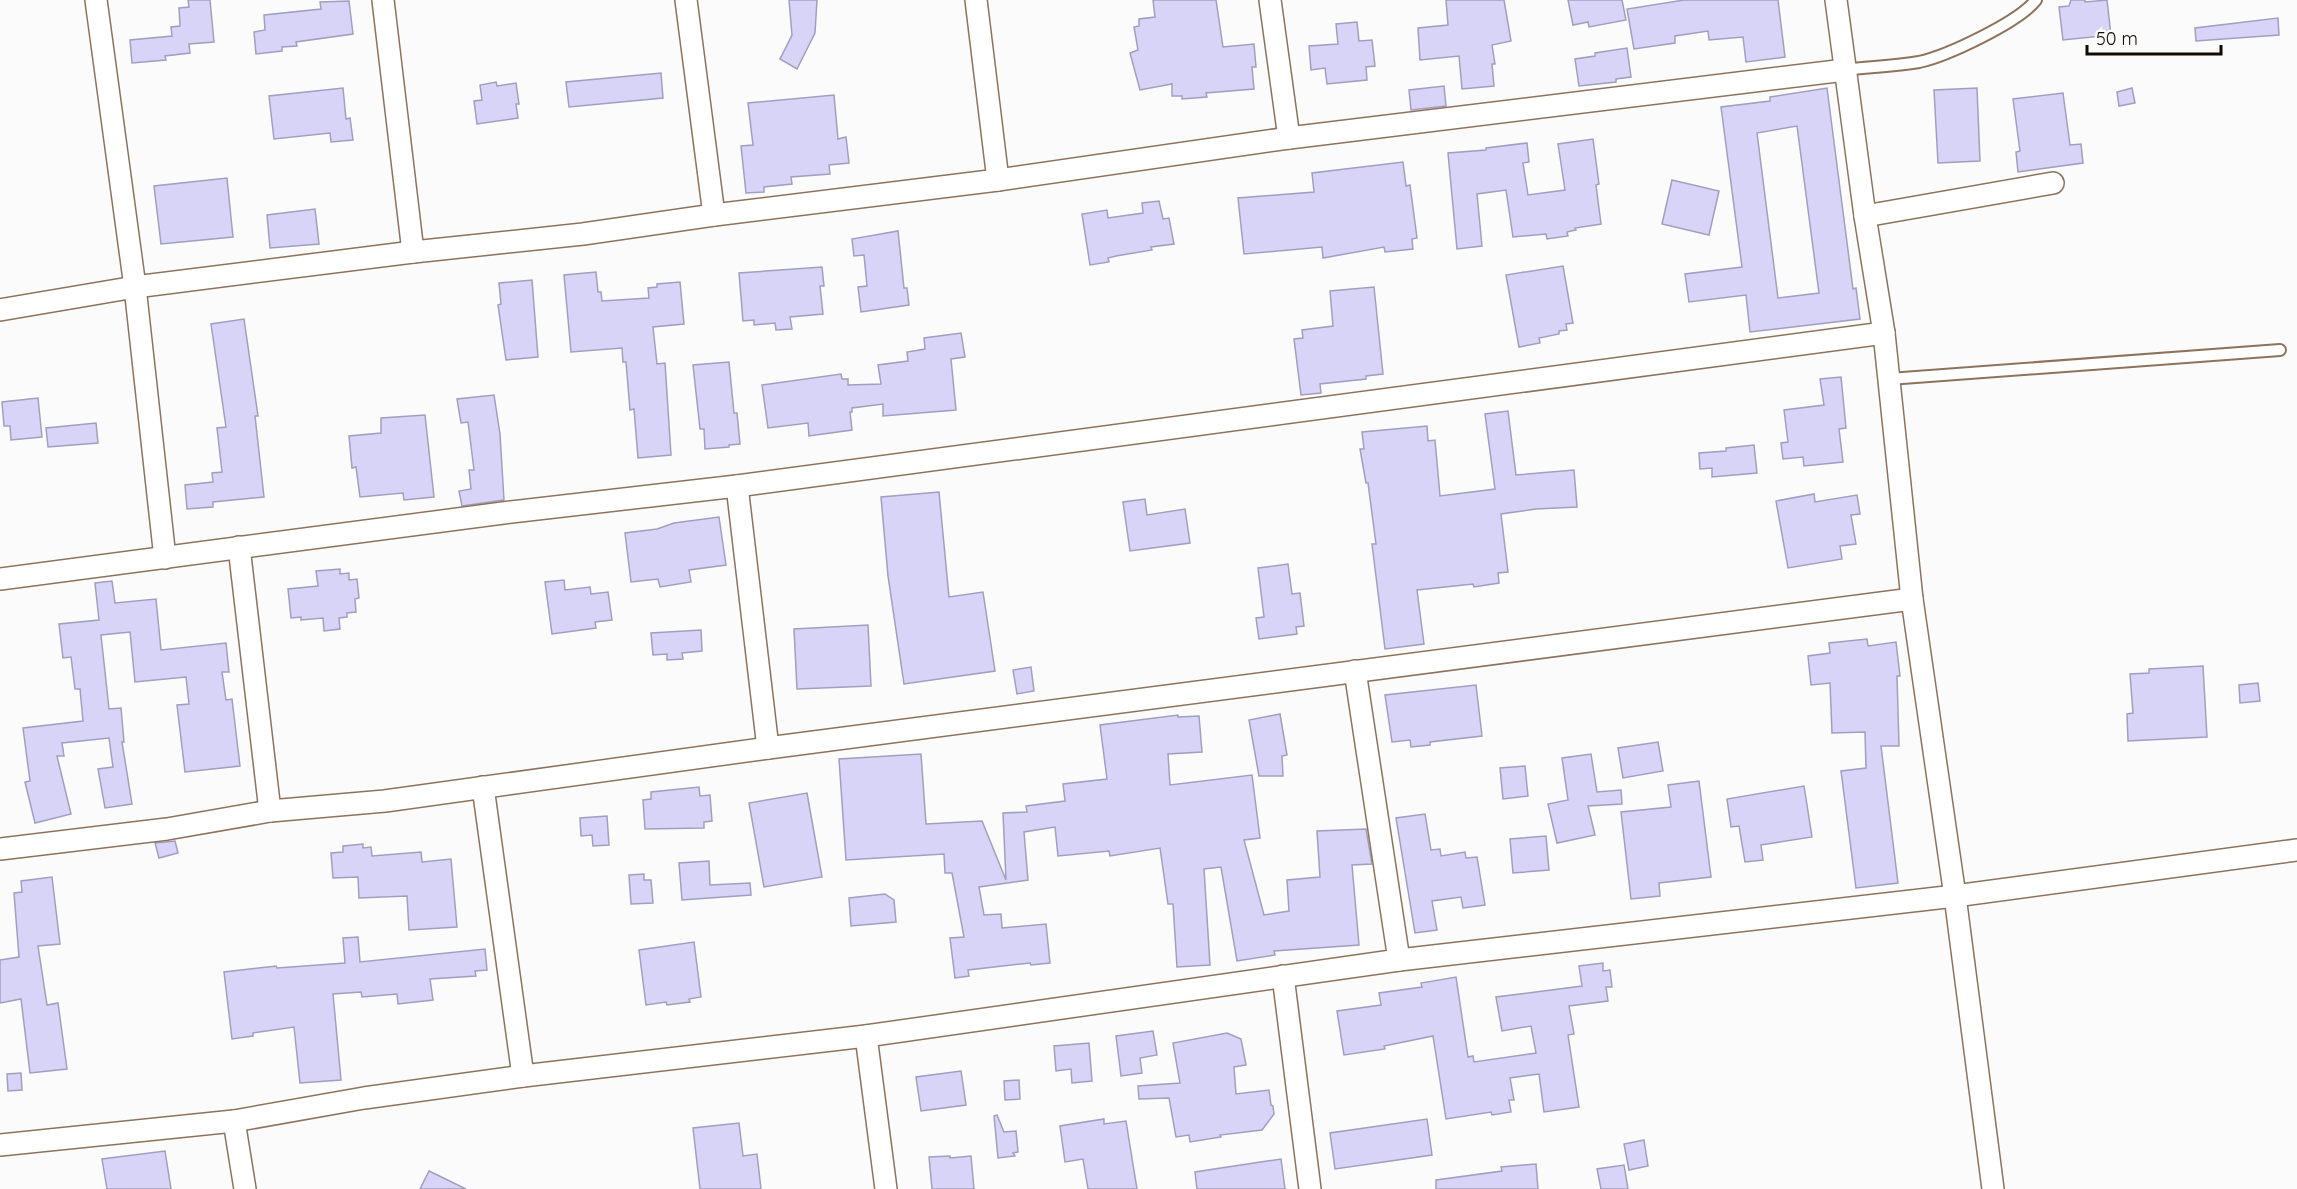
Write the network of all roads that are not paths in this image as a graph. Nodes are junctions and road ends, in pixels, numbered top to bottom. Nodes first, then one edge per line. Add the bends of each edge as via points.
1 (96, 0) edge
2 (383, 0) edge
3 (686, 0) edge
4 (976, 0) edge
5 (1270, 0) edge
6 (1836, 0) edge
7 (2036, 0) edge
8 (1845, 69) junction
9 (1289, 138) junction
10 (998, 180) junction
11 (2053, 183) dead end
12 (714, 215) junction
13 (1865, 216) junction
14 (413, 252) junction
15 (135, 287) junction
16 (0, 310) edge
17 (1884, 333) junction
18 (2280, 350) dead end
19 (1889, 378) junction
20 (737, 486) junction
21 (240, 548) junction
22 (165, 558) junction
23 (0, 579) edge
24 (1912, 599) junction
25 (1355, 671) junction
26 (768, 748) junction
27 (483, 787) junction
28 (270, 811) junction
29 (0, 849) edge
30 (2297, 850) edge
31 (1955, 896) junction
32 (1399, 960) junction
33 (1282, 976) junction
34 (866, 1036) junction
35 (523, 1076) junction
36 (234, 1121) junction
37 (0, 1145) edge
38 (245, 1189) edge
39 (886, 1189) edge
40 (1310, 1189) edge
41 (1993, 1189) edge

1 - 15 street
2 - 14 street
3 - 12 street
4 - 10 street
5 - 9 street
6 - 8 street
7 - 8 lane via 2030,8 1995,29 1941,55 1919,62
8 - 9 street
8 - 13 street
9 - 10 street
10 - 12 street
11 - 13 street
12 - 14 street
13 - 17 street
14 - 15 street
15 - 16 street
15 - 22 street
17 - 19 street
17 - 20 street
18 - 19 lane
19 - 24 street
20 - 21 street
20 - 26 street
21 - 22 street
21 - 28 street
22 - 23 street
24 - 25 street
24 - 31 street
25 - 26 street
25 - 32 street
26 - 27 street
27 - 28 street via 386,801
27 - 35 street
28 - 29 street via 167,830
30 - 31 street
31 - 32 street
31 - 41 street
32 - 33 street
33 - 34 street
33 - 40 street
34 - 35 street
34 - 39 street
35 - 36 street
36 - 37 street
36 - 38 street

